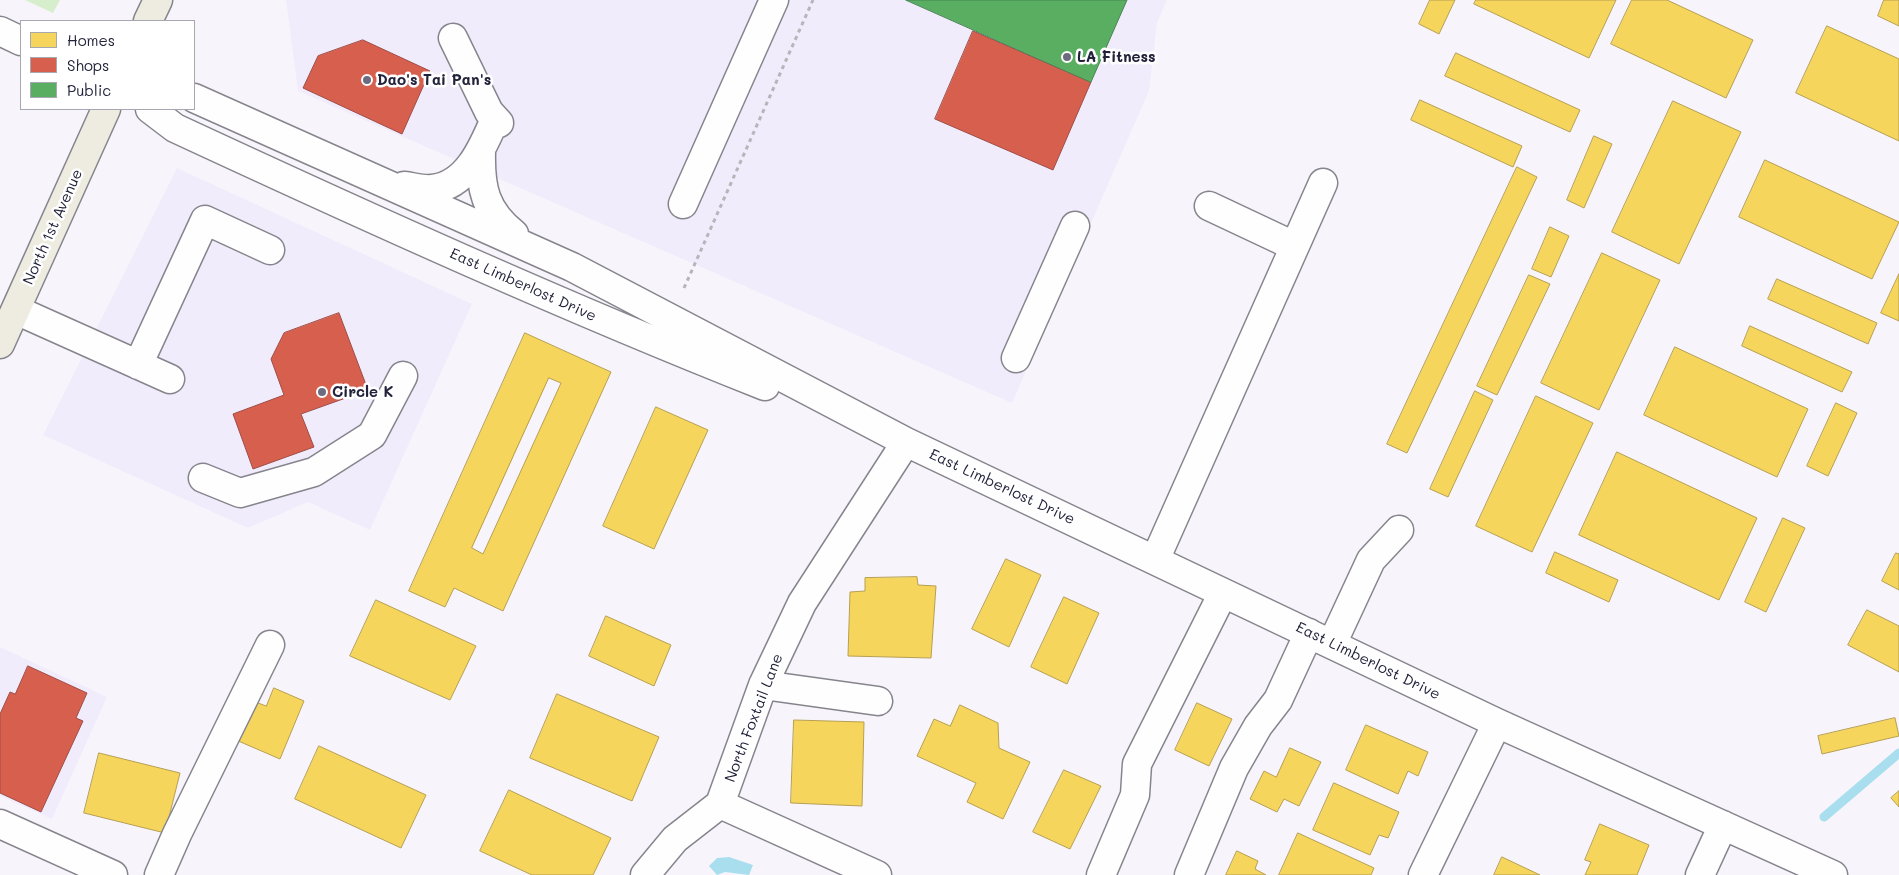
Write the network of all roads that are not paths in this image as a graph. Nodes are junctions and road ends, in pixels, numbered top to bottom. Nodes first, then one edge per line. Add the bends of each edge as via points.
1 (158, 0) edge
2 (774, 0) edge
3 (148, 20) edge
4 (0, 31) edge
5 (453, 38) dead end
6 (20, 41) edge
7 (195, 98) edge
8 (106, 110) edge
9 (151, 110) edge
10 (480, 152) junction
11 (1323, 183) dead end
12 (390, 185) junction
13 (683, 204) dead end
14 (1209, 206) dead end
15 (1075, 226) dead end
16 (1294, 246) junction
17 (533, 249) junction
18 (270, 250) dead end
19 (16, 310) junction
20 (0, 344) edge
21 (1016, 358) dead end
22 (138, 365) junction
23 (403, 376) dead end
24 (170, 379) dead end
25 (906, 442) junction
26 (203, 478) dead end
27 (1399, 530) dead end
28 (1155, 560) junction
29 (1223, 592) junction
30 (1320, 639) junction
31 (270, 645) dead end
32 (763, 685) junction
33 (878, 701) dead end
34 (1496, 723) junction
35 (720, 804) junction
36 (0, 824) edge
37 (1723, 825) junction
38 (114, 875) edge
39 (159, 875) edge
40 (646, 875) edge
41 (877, 875) edge
42 (1101, 875) edge
43 (1189, 875) edge
44 (1423, 875) edge
45 (1700, 875) edge
46 (1833, 875) edge

1 - 3 main road
2 - 13 street
4 - 6 street
5 - 10 street via 489,112 497,121
7 - 12 street, East Limberlost Drive
8 - 19 main road, North 1st Avenue
9 - 25 street, East Limberlost Drive via 174,128 504,278 645,339
10 - 12 street via 452,182 432,189
10 - 17 street via 483,190 489,209
11 - 16 street
12 - 17 street, East Limberlost Drive
14 - 16 street
15 - 21 street
16 - 28 street
17 - 25 street, East Limberlost Drive
18 - 22 street via 204,220
19 - 20 main road, North 1st Avenue
19 - 22 street
22 - 24 street
23 - 26 street via 372,435 314,472 240,493
25 - 28 street, East Limberlost Drive
25 - 32 street, North Foxtail Lane via 802,603
27 - 30 street via 1371,560
28 - 29 street, East Limberlost Drive
29 - 30 street, East Limberlost Drive
29 - 42 street via 1137,764 1135,795
30 - 34 street, East Limberlost Drive
30 - 43 street via 1258,726 1234,768
31 - 39 street
32 - 33 street
32 - 35 street, North Foxtail Lane
34 - 37 street, East Limberlost Drive
34 - 44 street
35 - 40 street via 675,839
35 - 41 street
36 - 38 street
37 - 45 street
37 - 46 street, East Limberlost Drive

